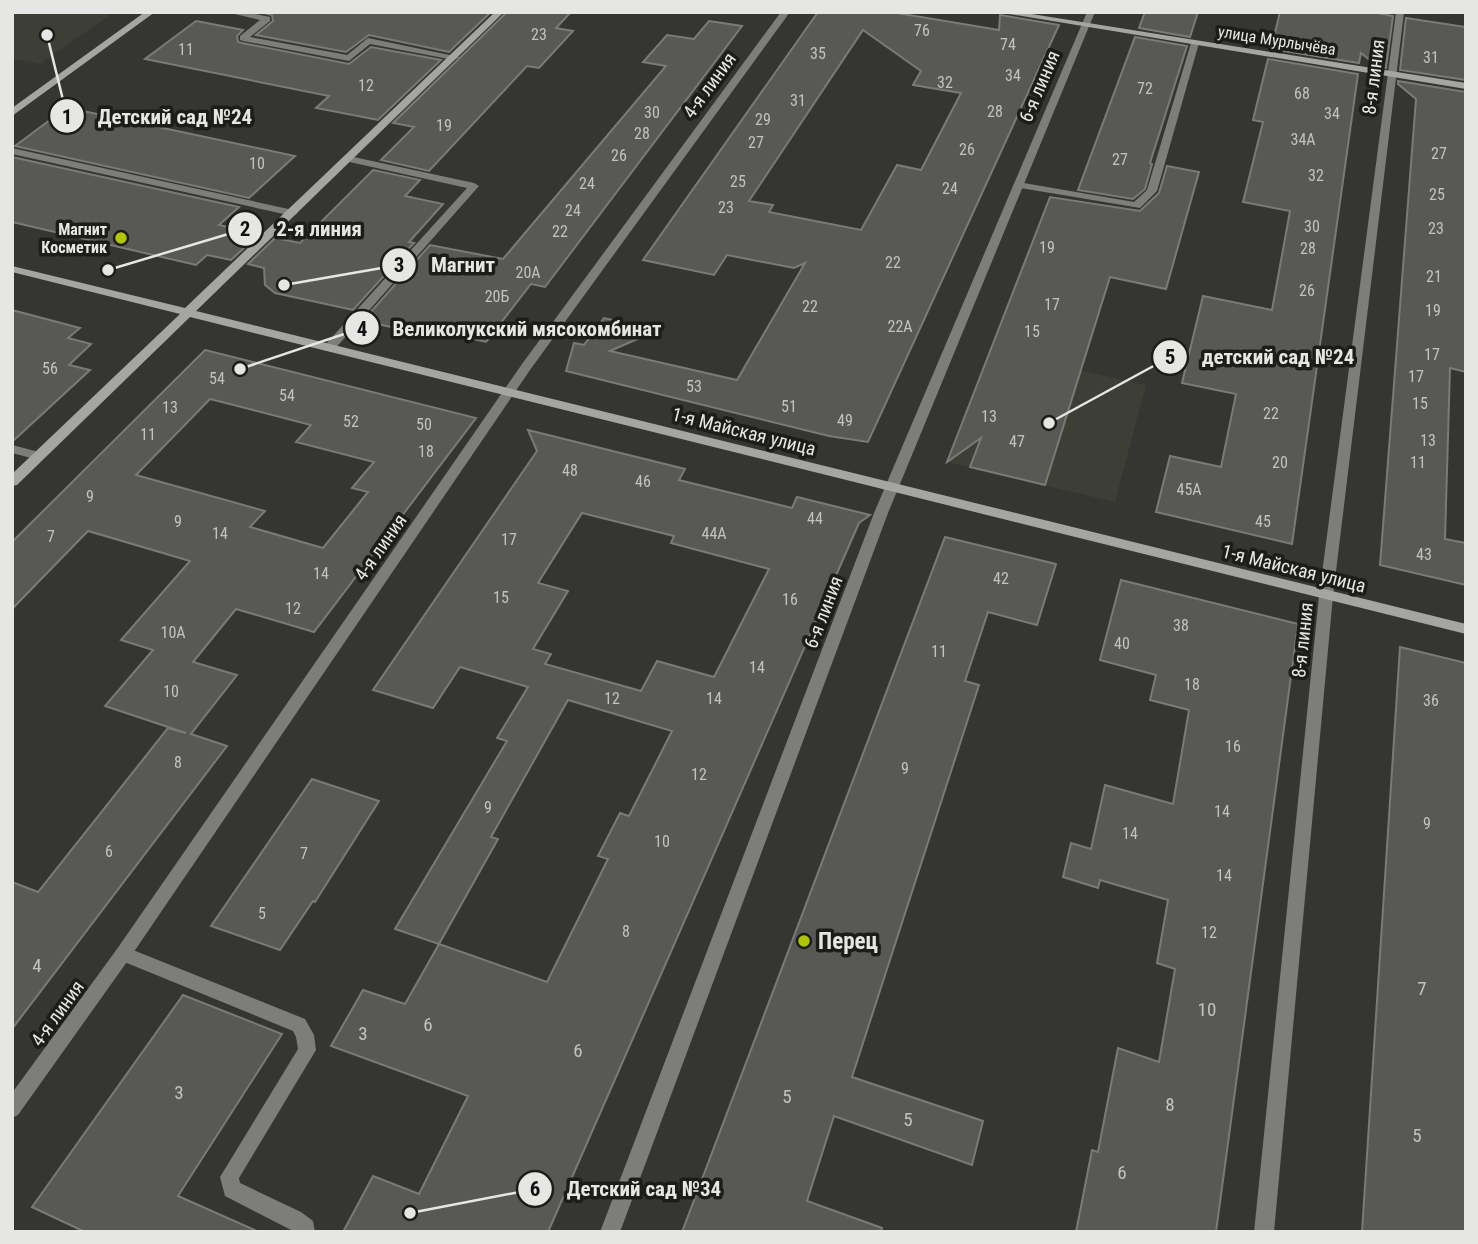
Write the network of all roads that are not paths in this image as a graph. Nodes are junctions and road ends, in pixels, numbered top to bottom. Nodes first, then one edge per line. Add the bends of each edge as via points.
1 (151, 12) edge
2 (230, 12) edge
3 (500, 12) edge
4 (786, 12) edge
5 (1001, 12) edge
6 (1400, 12) edge
7 (1088, 19) edge
8 (1195, 43) junction
9 (454, 57) junction
10 (1393, 74) junction
11 (1466, 86) edge
12 (12, 113) edge
13 (12, 150) edge
14 (349, 159) junction
15 (1018, 185) junction
16 (293, 213) junction
17 (12, 270) edge
18 (189, 313) junction
19 (329, 348) junction
20 (510, 392) junction
21 (12, 449) edge
22 (39, 456) junction
23 (12, 482) edge
24 (892, 488) junction
25 (1326, 596) junction
26 (1466, 629) edge
27 (123, 954) junction
28 (12, 1109) edge
29 (305, 1232) edge
30 (610, 1232) edge
31 (1264, 1232) edge

1 - 12 street
2 - 9 street via 268,19 243,38 349,58 369,41
3 - 9 street
4 - 20 street, 4-я линия
5 - 7 street, улица Мурлычёва
6 - 10 street, 8-я линия
7 - 8 street, улица Мурлычёва
7 - 15 street, 6-я линия
8 - 10 street, улица Мурлычёва
8 - 15 street via 1146,200 1136,206
9 - 14 street
10 - 11 street, улица Мурлычёва
10 - 25 street, 8-я линия
13 - 16 street
14 - 16 street
14 - 19 street via 474,186
15 - 24 street, 6-я линия
16 - 18 street
17 - 18 street, 1-я Майская улица
18 - 19 street, 1-я Майская улица
18 - 22 street
19 - 20 street, 1-я Майская улица
20 - 24 street, 1-я Майская улица
20 - 27 street, 4-я линия
21 - 22 street
22 - 23 street
24 - 25 street, 1-я Майская улица
24 - 30 street, 6-я линия
25 - 26 street, 1-я Майская улица
25 - 31 street, 8-я линия
27 - 28 street, 4-я линия
27 - 29 street via 299,1025 306,1050 229,1177 232,1189 294,1219

